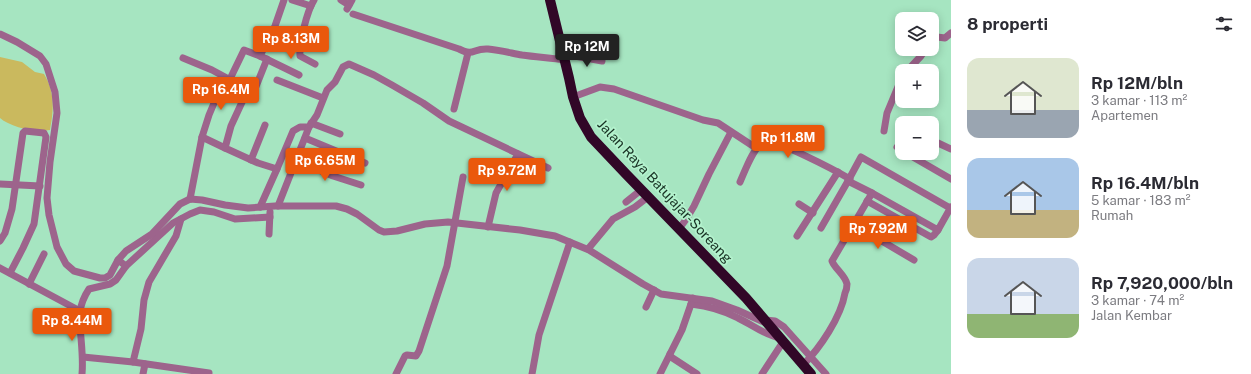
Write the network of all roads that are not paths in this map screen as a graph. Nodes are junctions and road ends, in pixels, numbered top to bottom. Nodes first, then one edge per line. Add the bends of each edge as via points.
1 (284, 0) edge
2 (292, 0) edge
3 (341, 0) edge
4 (550, 0) edge
5 (313, 3) edge
6 (350, 7) edge
7 (951, 33) edge
8 (0, 34) edge
9 (939, 36) edge
10 (468, 53) junction
11 (921, 56) edge
12 (264, 57) junction
13 (564, 57) junction
14 (183, 58) dead end
15 (602, 61) dead end
16 (315, 64) dead end
17 (914, 64) edge
18 (299, 75) dead end
19 (228, 78) junction
20 (277, 80) dead end
21 (249, 87) junction
22 (895, 94) edge
23 (572, 97) junction
24 (323, 98) junction
25 (454, 109) dead end
26 (264, 125) dead end
27 (310, 125) junction
28 (884, 131) dead end
29 (731, 132) junction
30 (340, 134) dead end
31 (202, 137) junction
32 (305, 138) junction
33 (939, 143) edge
34 (225, 148) junction
35 (756, 148) junction
36 (951, 149) edge
37 (518, 154) junction
38 (252, 160) junction
39 (296, 160) junction
40 (918, 160) edge
41 (365, 163) dead end
42 (548, 168) dead end
43 (277, 169) junction
44 (838, 172) junction
45 (463, 177) dead end
46 (951, 179) edge
47 (849, 180) junction
48 (740, 182) dead end
49 (0, 184) edge
50 (15, 185) junction
51 (361, 185) dead end
52 (40, 186) junction
53 (872, 193) junction
54 (645, 194) junction
55 (190, 199) junction
56 (868, 201) junction
57 (626, 202) dead end
58 (799, 204) dead end
59 (237, 206) junction
60 (274, 206) junction
61 (260, 207) junction
62 (950, 207) edge
63 (813, 213) junction
64 (270, 217) junction
65 (235, 218) junction
66 (181, 219) junction
67 (456, 223) junction
68 (853, 224) junction
69 (488, 227) junction
70 (821, 228) dead end
71 (679, 229) junction
72 (938, 230) junction
73 (269, 234) dead end
74 (797, 236) dead end
75 (0, 242) edge
76 (570, 242) junction
77 (588, 249) junction
78 (44, 254) dead end
79 (118, 260) junction
80 (914, 260) dead end
81 (126, 266) junction
82 (0, 269) edge
83 (10, 272) junction
84 (29, 284) junction
85 (654, 290) junction
86 (692, 301) junction
87 (646, 307) dead end
88 (80, 311) junction
89 (768, 324) junction
90 (780, 339) junction
91 (670, 354) junction
92 (83, 357) junction
93 (133, 362) junction
94 (145, 364) junction
95 (808, 367) edge
96 (209, 373) edge
97 (82, 374) edge
98 (143, 374) edge
99 (396, 374) edge
100 (532, 374) edge
101 (660, 374) edge
102 (697, 374) edge
103 (762, 374) edge
104 (826, 374) edge

1 - 12 street
2 - 5 street
3 - 6 street
4 - 13 highway, Jalan Raya Batujajar-Soreang
5 - 16 street via 302,36 300,56
6 - 10 street
7 - 9 street via 945,38
8 - 79 street via 40,56 46,64 55,92 56,113 47,198 57,247 66,264 74,271 100,278 110,275
10 - 13 street via 478,49 489,49 532,57
10 - 25 street
11 - 17 street
12 - 18 street
12 - 19 street via 244,50
12 - 21 street via 255,89
13 - 15 street
13 - 23 highway, Jalan Raya Batujajar-Soreang
14 - 19 street
19 - 21 street
19 - 31 street via 209,115
20 - 24 street
21 - 34 street via 231,126
22 - 28 street via 887,113
23 - 29 street via 600,87 614,89 718,123
23 - 54 highway, Jalan Raya Batujajar-Soreang via 580,118 592,137
24 - 27 street
24 - 37 street via 343,67 349,64 374,74 449,121
26 - 38 street
27 - 30 street
27 - 32 street
27 - 43 street via 293,131
29 - 35 street
29 - 71 street via 698,201
31 - 34 street
31 - 55 street
32 - 39 street
32 - 41 street
33 - 36 street
34 - 38 street
35 - 44 street via 766,140 773,141
35 - 48 street
37 - 42 street
37 - 69 street via 496,193
38 - 43 street
39 - 51 street
39 - 60 street
40 - 46 street
43 - 61 street
44 - 47 street
44 - 63 street
45 - 67 street
47 - 53 street
47 - 62 street via 861,157
47 - 70 street
49 - 50 street
50 - 52 street
50 - 52 street via 25,131 44,133 46,137
50 - 75 street via 12,209
52 - 83 street via 34,224
53 - 56 street
53 - 72 street
54 - 57 street
54 - 71 highway, Jalan Raya Batujajar-Soreang
54 - 77 street via 636,207 613,219
55 - 59 street
55 - 79 street via 180,204 152,234 126,251
56 - 68 street
56 - 72 street via 931,237
58 - 63 street
59 - 61 street
59 - 65 street
60 - 61 street
60 - 64 street
60 - 67 street via 346,208 378,230 387,232 435,223
62 - 72 street
63 - 74 street
64 - 65 street
64 - 73 street
65 - 66 street via 200,210
66 - 81 street via 173,223
66 - 93 street via 174,240 149,282
67 - 69 street
67 - 99 street via 447,266 419,351 416,356 405,356
68 - 80 street
68 - 95 street via 832,261 847,284 841,312
69 - 76 street via 555,236
71 - 89 highway, Jalan Raya Batujajar-Soreang
76 - 77 street
76 - 100 street via 539,335
77 - 85 street
78 - 84 street
79 - 81 street
81 - 88 street via 110,284 89,289
82 - 83 street
83 - 84 street
84 - 88 street
85 - 86 street
85 - 87 street
86 - 89 street via 712,301
86 - 90 street via 737,317 762,333
86 - 91 street
88 - 92 street
89 - 90 highway, Jalan Raya Batujajar-Soreang
89 - 95 street via 775,321 780,323
90 - 95 highway, Jalan Raya Batujajar-Soreang
90 - 103 street
91 - 101 street
91 - 102 street
92 - 93 street
92 - 97 street
93 - 94 street
94 - 96 street
94 - 98 street
95 - 104 street

